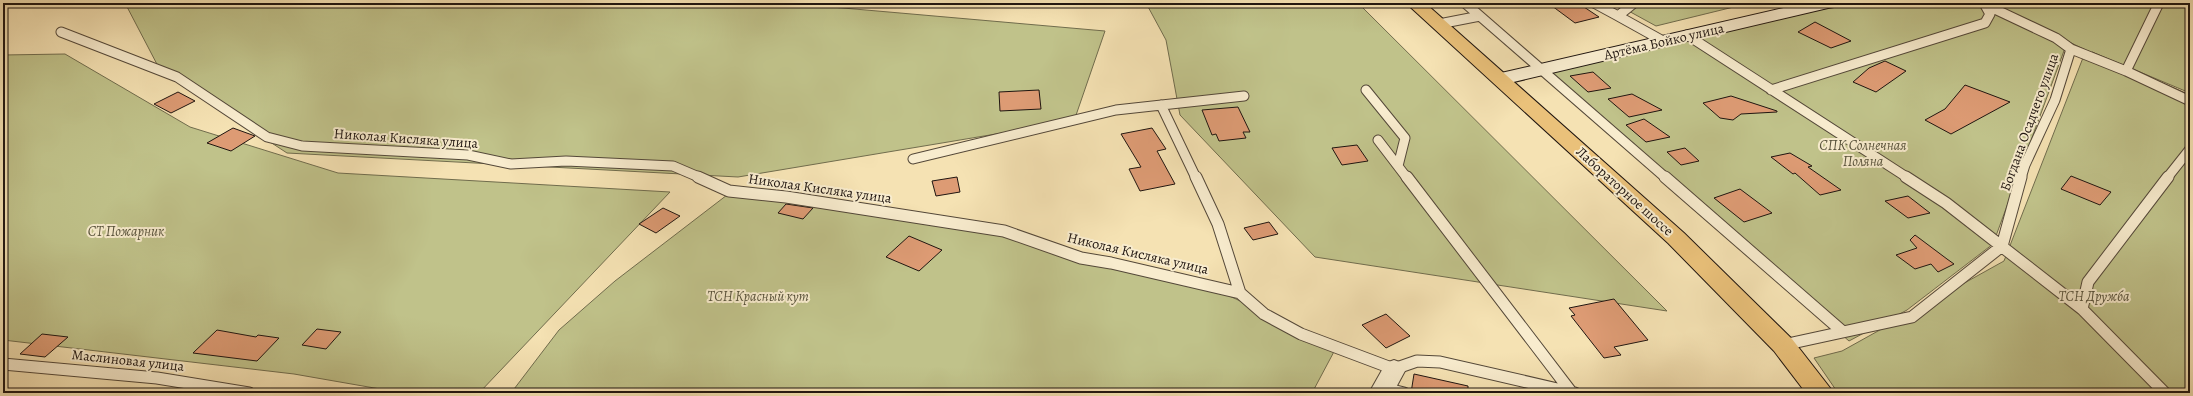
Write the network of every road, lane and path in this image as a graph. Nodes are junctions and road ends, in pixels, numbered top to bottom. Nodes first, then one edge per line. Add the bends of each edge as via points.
1 (1415, 3) edge
2 (1465, 3) edge
3 (1594, 3) edge
4 (1634, 3) edge
5 (1823, 3) edge
6 (2158, 3) edge
7 (1983, 4) edge
8 (1480, 16) junction
9 (1618, 16) junction
10 (1439, 24) junction
11 (61, 32) dead end
12 (1687, 35) junction
13 (1663, 42) junction
14 (2071, 49) junction
15 (1542, 69) junction
16 (2126, 71) junction
17 (1501, 79) junction
18 (1366, 90) dead end
19 (1771, 90) junction
20 (1244, 96) dead end
21 (2190, 101) edge
22 (1161, 105) junction
23 (1378, 140) dead end
24 (2190, 149) edge
25 (913, 159) dead end
26 (1398, 166) junction
27 (2002, 246) junction
28 (1240, 293) junction
29 (2082, 309) junction
30 (1843, 332) junction
31 (1783, 345) junction
32 (3, 364) edge
33 (1391, 386) edge
34 (249, 393) edge
35 (1573, 393) edge
36 (1821, 393) edge
37 (2165, 393) edge

1 - 10 main road, Лабораторное шоссе
2 - 8 lane
3 - 9 lane
4 - 9 lane
5 - 12 main road, Артёма Бойко улица
6 - 16 lane
7 - 14 lane via 2056,38
7 - 19 lane via 1990,14 1985,23
8 - 10 lane
8 - 15 lane
9 - 13 lane
10 - 17 main road, Лабораторное шоссе
11 - 28 lane, Николая Кисляка улица via 177,77 267,137 302,146 468,155 511,164 566,161 672,166 729,191 786,197 1004,231 1081,258 1111,262
12 - 13 main road, Артёма Бойко улица
12 - 19 lane
13 - 15 main road, Артёма Бойко улица
14 - 16 lane
14 - 27 lane, Богдана Осадчего улица via 2054,100 2025,165
15 - 17 main road, Артёма Бойко улица
15 - 30 lane
16 - 21 lane
17 - 31 main road, Лабораторное шоссе via 1676,238
18 - 26 lane via 1405,138
19 - 27 lane via 1946,203
20 - 22 lane
22 - 25 lane via 1116,110
22 - 28 lane via 1218,224
23 - 26 lane
24 - 29 lane via 2088,282
26 - 35 lane
27 - 29 lane
27 - 30 lane via 1912,316
28 - 33 lane, Николая Кисляка улица via 1264,314
29 - 37 lane
30 - 31 lane
31 - 36 main road, Лабораторное шоссе
32 - 34 lane, Маслиновая улица via 198,382
33 - 35 lane, Николая Кисляка улица via 1417,362 1440,362

